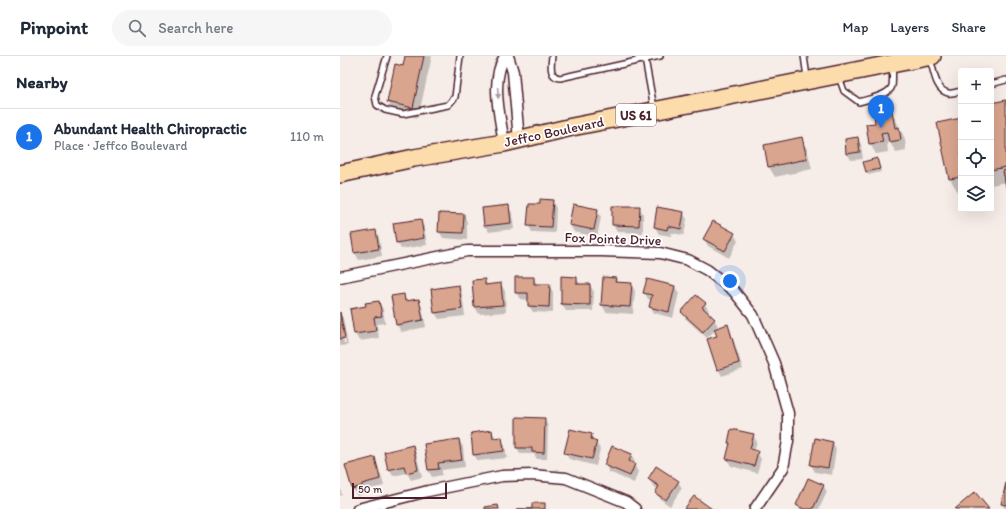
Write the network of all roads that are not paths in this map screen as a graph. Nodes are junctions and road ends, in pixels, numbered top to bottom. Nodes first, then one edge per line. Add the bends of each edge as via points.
1 (387, 56) edge
2 (460, 56) edge
3 (505, 56) edge
4 (508, 56) edge
5 (552, 56) edge
6 (636, 56) edge
7 (660, 56) edge
8 (804, 56) edge
9 (931, 56) edge
10 (645, 59) junction
11 (893, 63) junction
12 (838, 74) junction
13 (807, 80) junction
14 (1006, 80) edge
15 (994, 83) edge
16 (958, 92) edge
17 (655, 111) junction
18 (512, 141) junction
19 (340, 174) edge
20 (340, 277) edge
21 (358, 509) edge
22 (635, 509) edge
23 (755, 509) edge

1 - 2 lane via 375,96 377,105 385,110 403,114 448,104 455,97
3 -> 18 street via 501,62 497,84
4 - 18 street via 513,72
5 - 10 lane via 551,71 560,78
6 - 10 lane
7 - 10 lane
8 - 13 lane
9 - 11 main road, Jeffco Boulevard / US 61
9 - 16 lane via 938,86 950,94
10 - 17 lane
11 - 12 main road, Jeffco Boulevard / US 61
11 - 12 lane via 890,91 858,102 844,91
12 - 13 main road, Jeffco Boulevard / US 61
13 - 17 main road, Jeffco Boulevard / US 61
14 - 15 lane
17 - 18 main road, Jeffco Boulevard / US 61
18 - 19 main road, Jeffco Boulevard / US 61
20 - 23 street, Fox Pointe Drive via 467,252 660,253 688,260 707,270 733,290 753,315 774,363 788,413 788,441 783,468
21 - 22 street via 502,476 532,475 566,478 626,502

